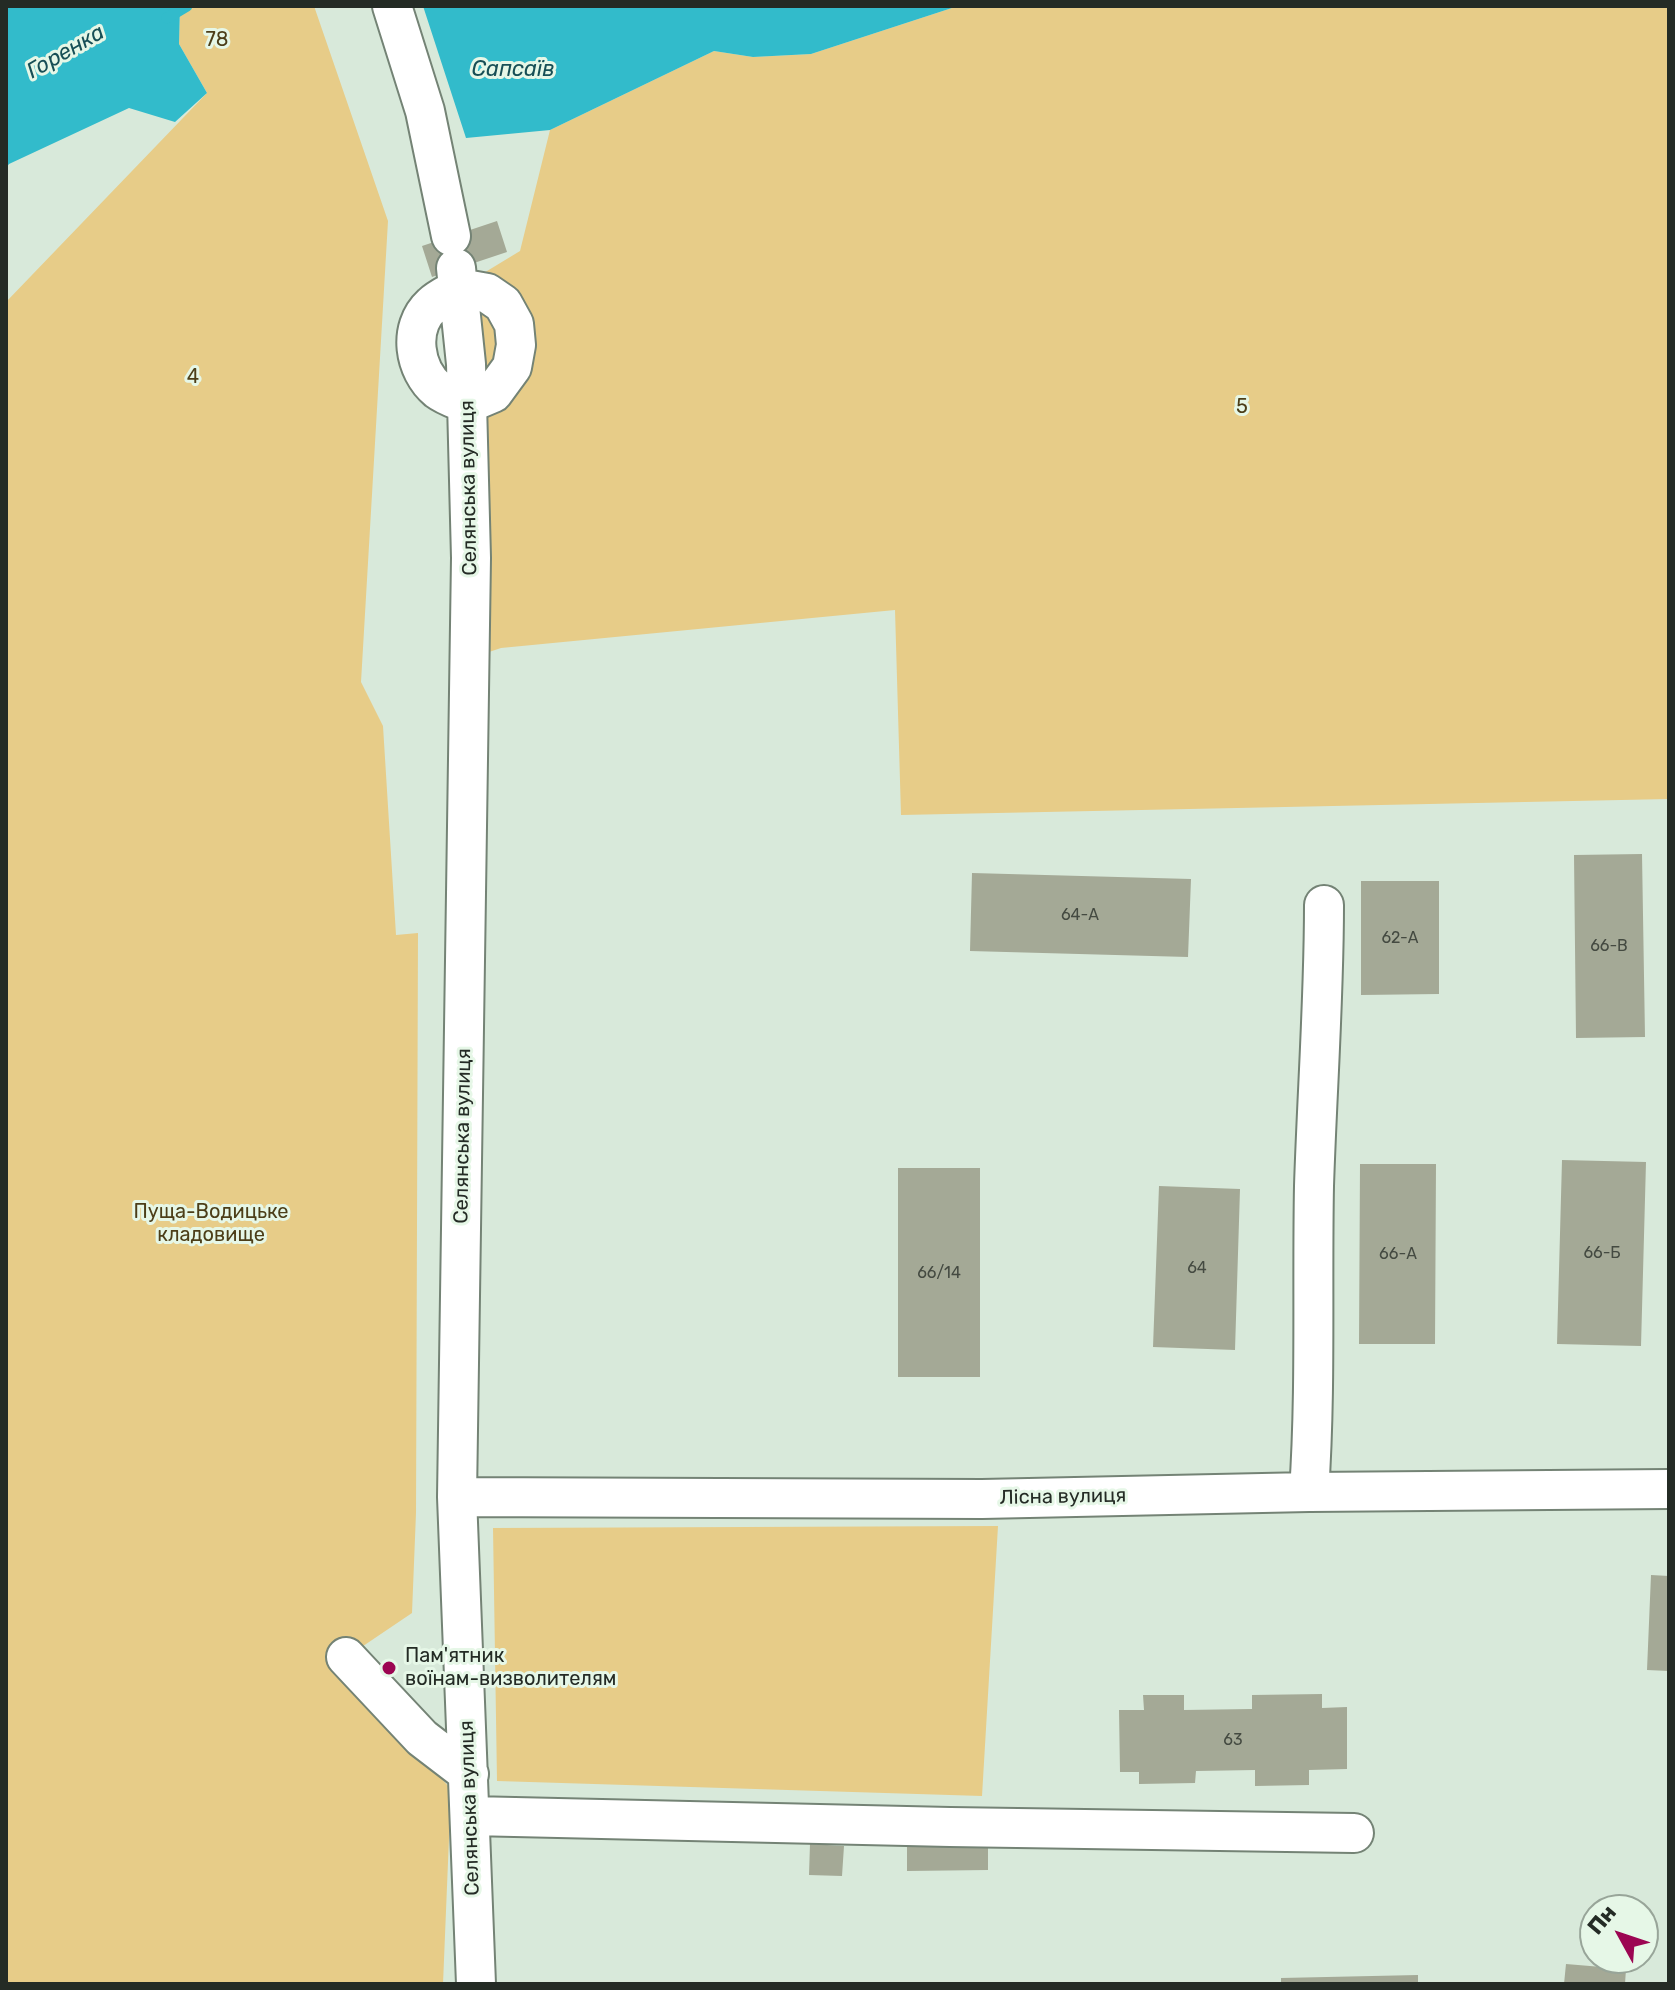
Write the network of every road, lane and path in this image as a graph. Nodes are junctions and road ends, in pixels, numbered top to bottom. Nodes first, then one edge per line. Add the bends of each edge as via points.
1 (392, 6) edge
2 (456, 264) junction
3 (467, 404) junction
4 (1324, 905) dead end
5 (1669, 1489) edge
6 (1309, 1492) junction
7 (457, 1497) junction
8 (346, 1657) dead end
9 (469, 1774) junction
10 (471, 1816) junction
11 (1354, 1833) dead end
12 (476, 1984) edge

1 - 2 street, Селянська вулиця via 425,111
2 - 3 street, Селянська вулиця
2 - 3 street via 503,304 514,324 516,345 512,367 493,393
3 - 7 street, Селянська вулиця via 471,658
4 - 6 street
5 - 6 street, Лісна вулиця
6 - 7 street, Лісна вулиця via 982,1499
7 - 9 street, Селянська вулиця
8 - 9 street via 422,1738
9 - 10 street, Селянська вулиця
10 - 11 street
10 - 12 street, Селянська вулиця

